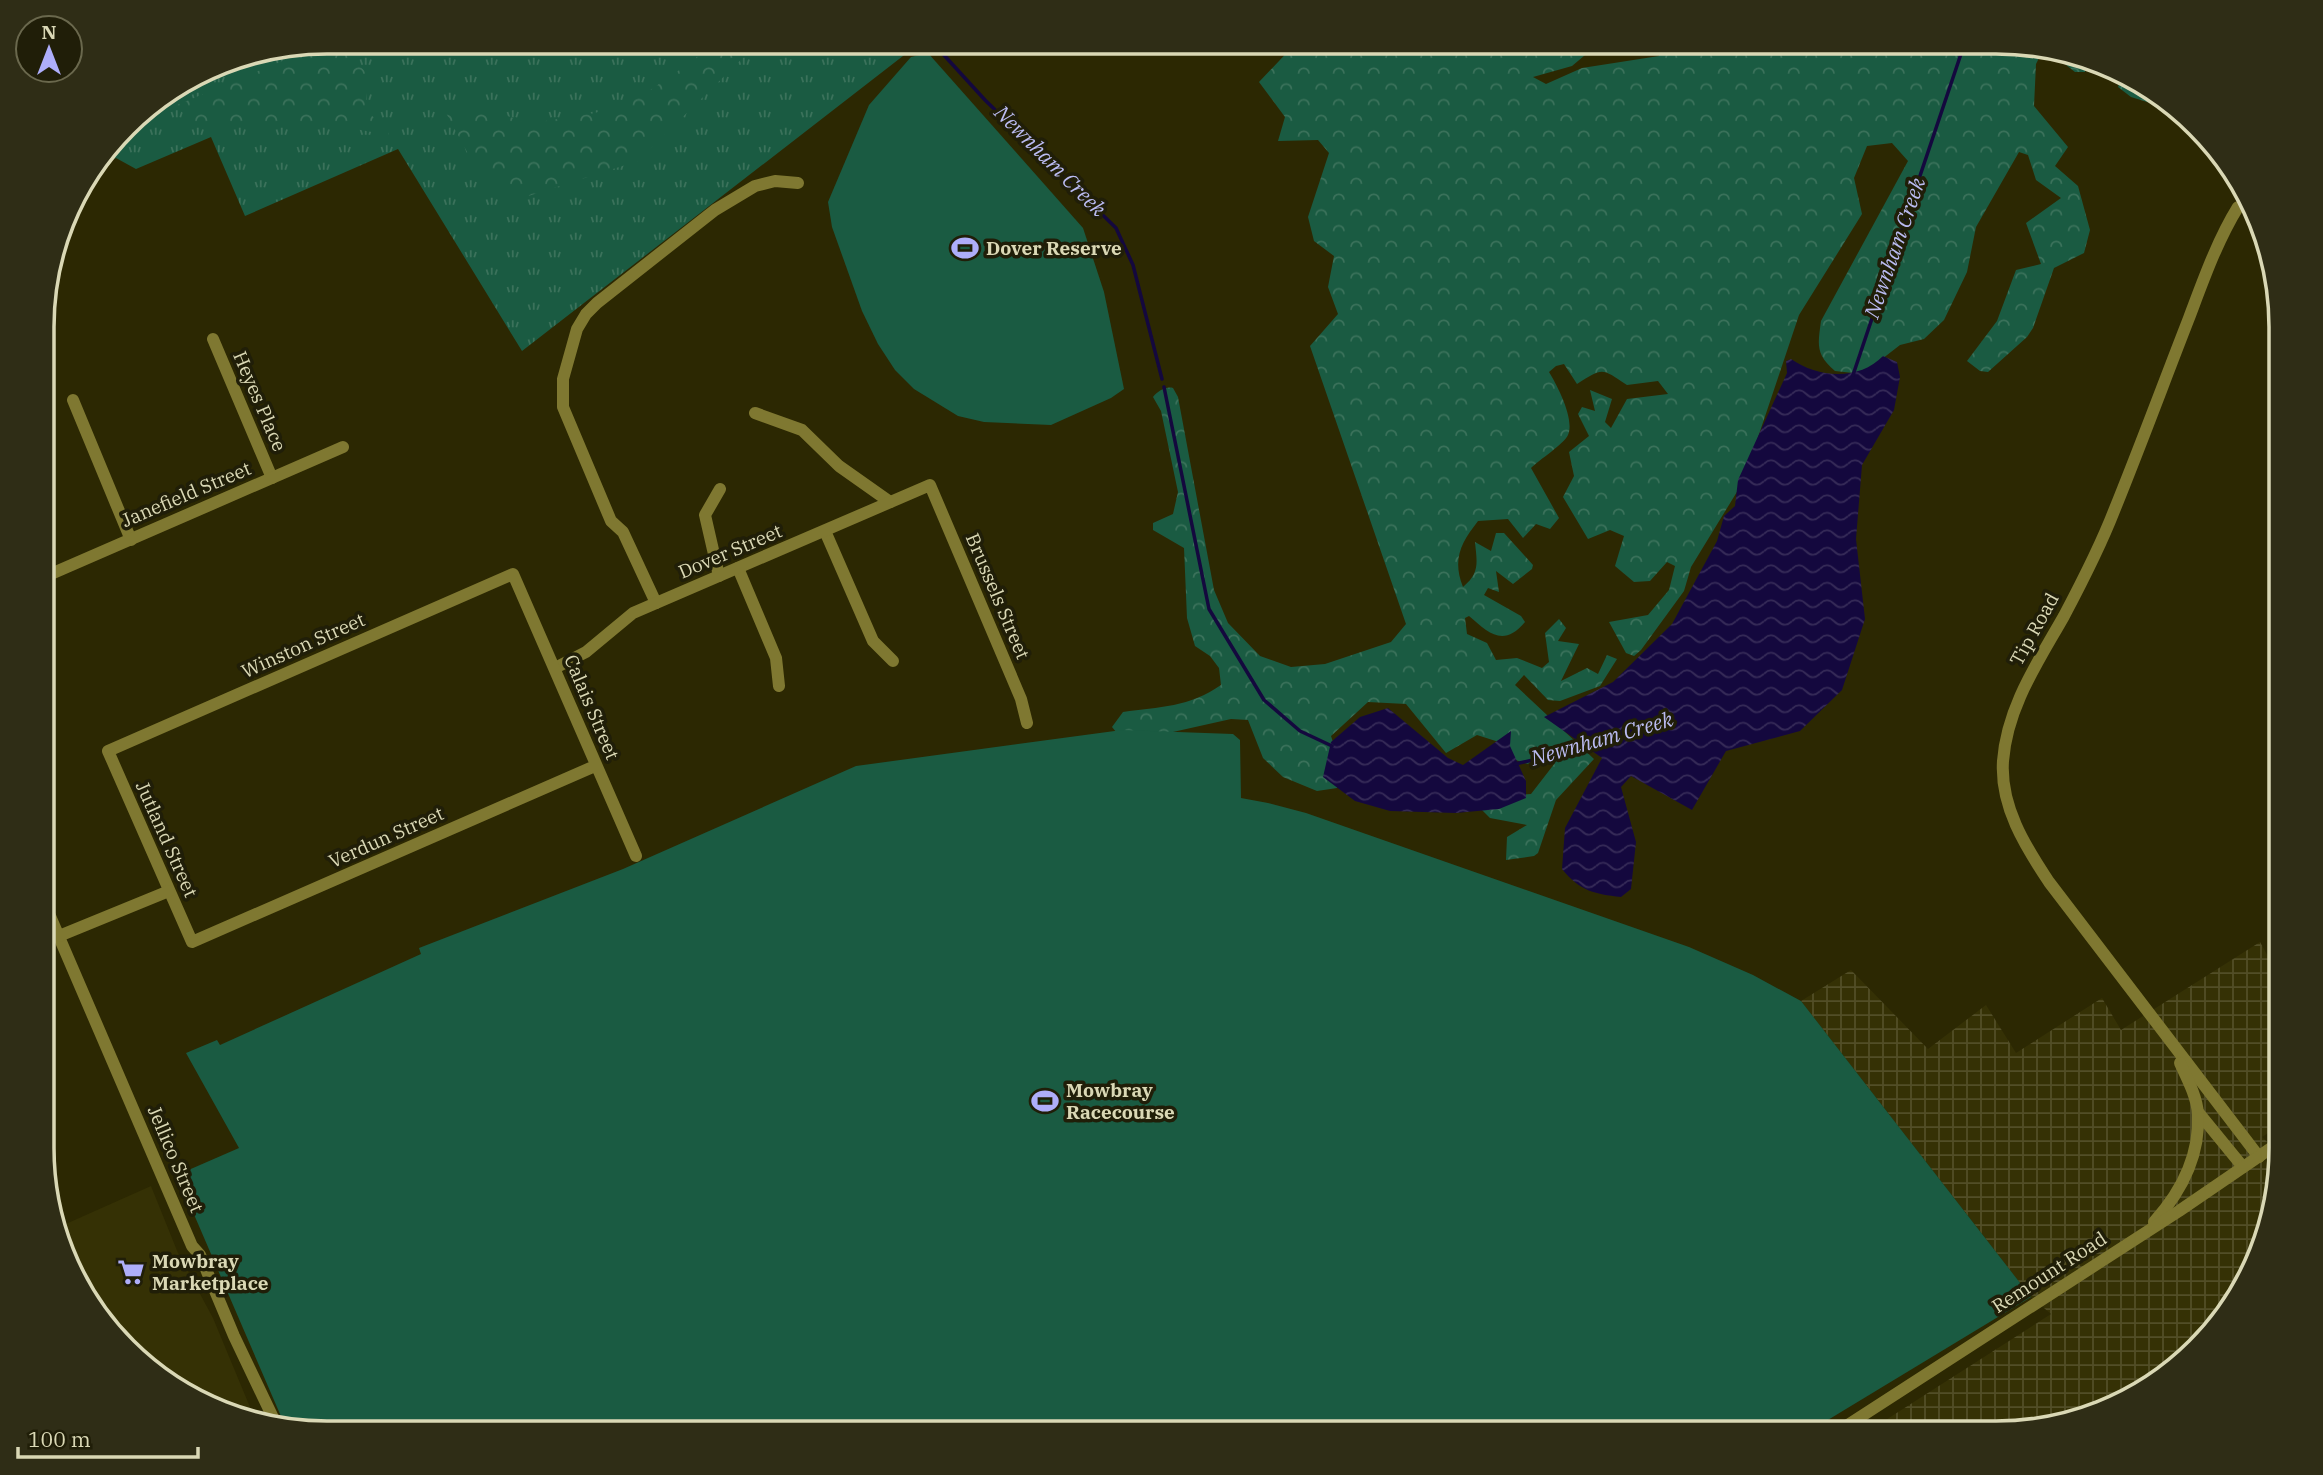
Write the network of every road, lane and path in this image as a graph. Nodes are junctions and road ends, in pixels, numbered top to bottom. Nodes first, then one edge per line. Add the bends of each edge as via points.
1 (798, 183) dead end
2 (2238, 207) dead end
3 (213, 339) dead end
4 (73, 400) dead end
5 (755, 413) dead end
6 (344, 447) dead end
7 (272, 478) junction
8 (930, 485) joint
9 (720, 489) dead end
10 (890, 502) junction
11 (825, 531) junction
12 (131, 540) junction
13 (738, 568) junction
14 (54, 573) edge
15 (513, 574) joint
16 (719, 576) junction
17 (656, 603) junction
18 (893, 661) dead end
19 (555, 668) junction
20 (779, 687) dead end
21 (1027, 723) dead end
22 (108, 751) joint
23 (595, 766) junction
24 (636, 856) dead end
25 (169, 891) junction
26 (54, 930) edge
27 (54, 932) edge
28 (192, 942) joint
29 (2174, 1046) junction
30 (2218, 1104) junction
31 (2200, 1115) junction
32 (2269, 1150) edge
33 (2259, 1157) junction
34 (2243, 1167) junction
35 (2144, 1233) junction
36 (271, 1414) edge
37 (1855, 1421) edge

1 - 17 street via 775,181 755,186 715,210 597,303 577,329 563,379 563,407 611,521 623,532
2 - 29 street, Tip Road via 2207,272 2096,553 2018,699 2003,761 2007,801 2027,849
3 - 7 street, Heyes Place
4 - 12 street
5 - 10 street via 802,430 839,466
6 - 7 street, Janefield Street
7 - 12 street, Janefield Street
8 - 10 street, Dover Street
8 - 21 street, Brussels Street via 1021,699
9 - 16 street via 705,515
10 - 11 street, Dover Street
11 - 13 street, Dover Street
11 - 18 street via 873,641
12 - 14 street, Janefield Street
13 - 16 street, Dover Street
13 - 20 street via 776,658
15 - 19 street, Calais Street
15 - 22 street, Winston Street
16 - 17 street, Dover Street
17 - 19 street, Dover Street
19 - 23 street, Calais Street
22 - 25 street, Jutland Street
23 - 24 street, Calais Street
23 - 28 street, Verdun Street
25 - 26 street
25 - 28 street, Jutland Street
27 - 36 street, Jellico Street
29 - 30 street, Tip Road
29 - 31 street, Tip Road
30 - 31 street
30 - 33 street, Tip Road
31 - 34 street, Tip Road
31 - 35 street, Tip Road via 2188,1174 2171,1204
32 - 33 street, Remount Road
33 - 34 street, Remount Road
34 - 35 street, Remount Road
35 - 37 street, Remount Road

